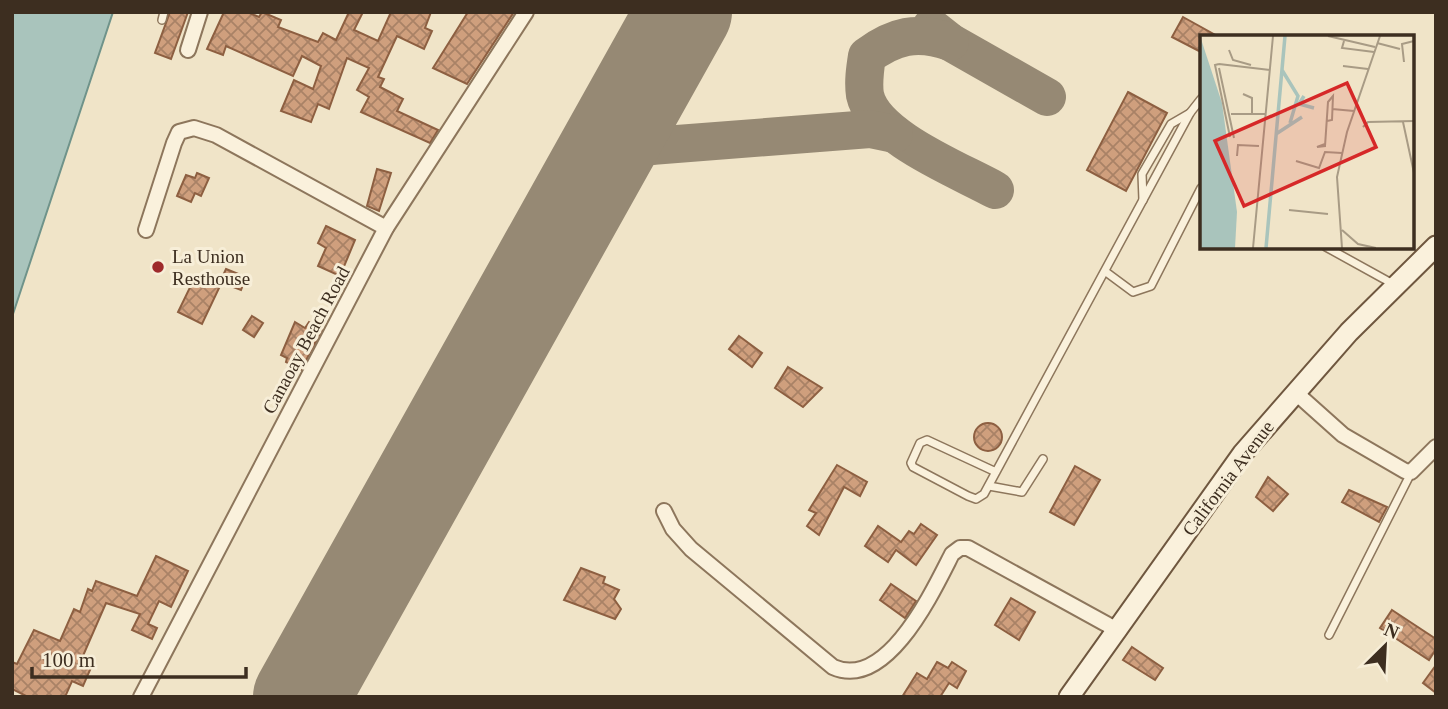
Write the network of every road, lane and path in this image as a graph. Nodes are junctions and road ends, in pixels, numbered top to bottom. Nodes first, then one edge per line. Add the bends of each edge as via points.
1 (200, 12) edge
2 (526, 12) edge
3 (188, 50) dead end
4 (1200, 100) edge
5 (1190, 113) junction
6 (1200, 190) edge
7 (1143, 201) junction
8 (386, 228) junction
9 (146, 230) dead end
10 (1436, 246) edge
11 (1328, 248) edge
12 (1106, 272) junction
13 (1396, 287) junction
14 (1296, 393) junction
15 (1436, 447) edge
16 (1043, 459) dead end
17 (996, 472) junction
18 (1411, 472) junction
19 (989, 486) junction
20 (664, 511) dead end
21 (1119, 631) junction
22 (1329, 635) dead end
23 (141, 697) edge
24 (1069, 697) edge

1 - 3 street
2 - 8 street, Canaoay Beach Road
4 - 5 lane
5 - 7 lane
5 - 7 lane via 1171,124 1142,174
6 - 12 lane via 1151,286 1133,292
7 - 12 lane
8 - 9 street via 216,135 194,128 179,132
8 - 23 street, Canaoay Beach Road
10 - 13 street, California Avenue
11 - 13 lane
12 - 17 lane
13 - 14 street, California Avenue
14 - 18 street via 1343,435
14 - 21 street, California Avenue via 1243,453
15 - 18 street
16 - 19 lane via 1022,492
17 - 19 lane
17 - 19 lane via 927,440 920,443 911,463 976,499
18 - 22 lane
20 - 21 street via 691,549 843,672 871,666 906,634 952,554 960,548 968,548
21 - 24 street, California Avenue

